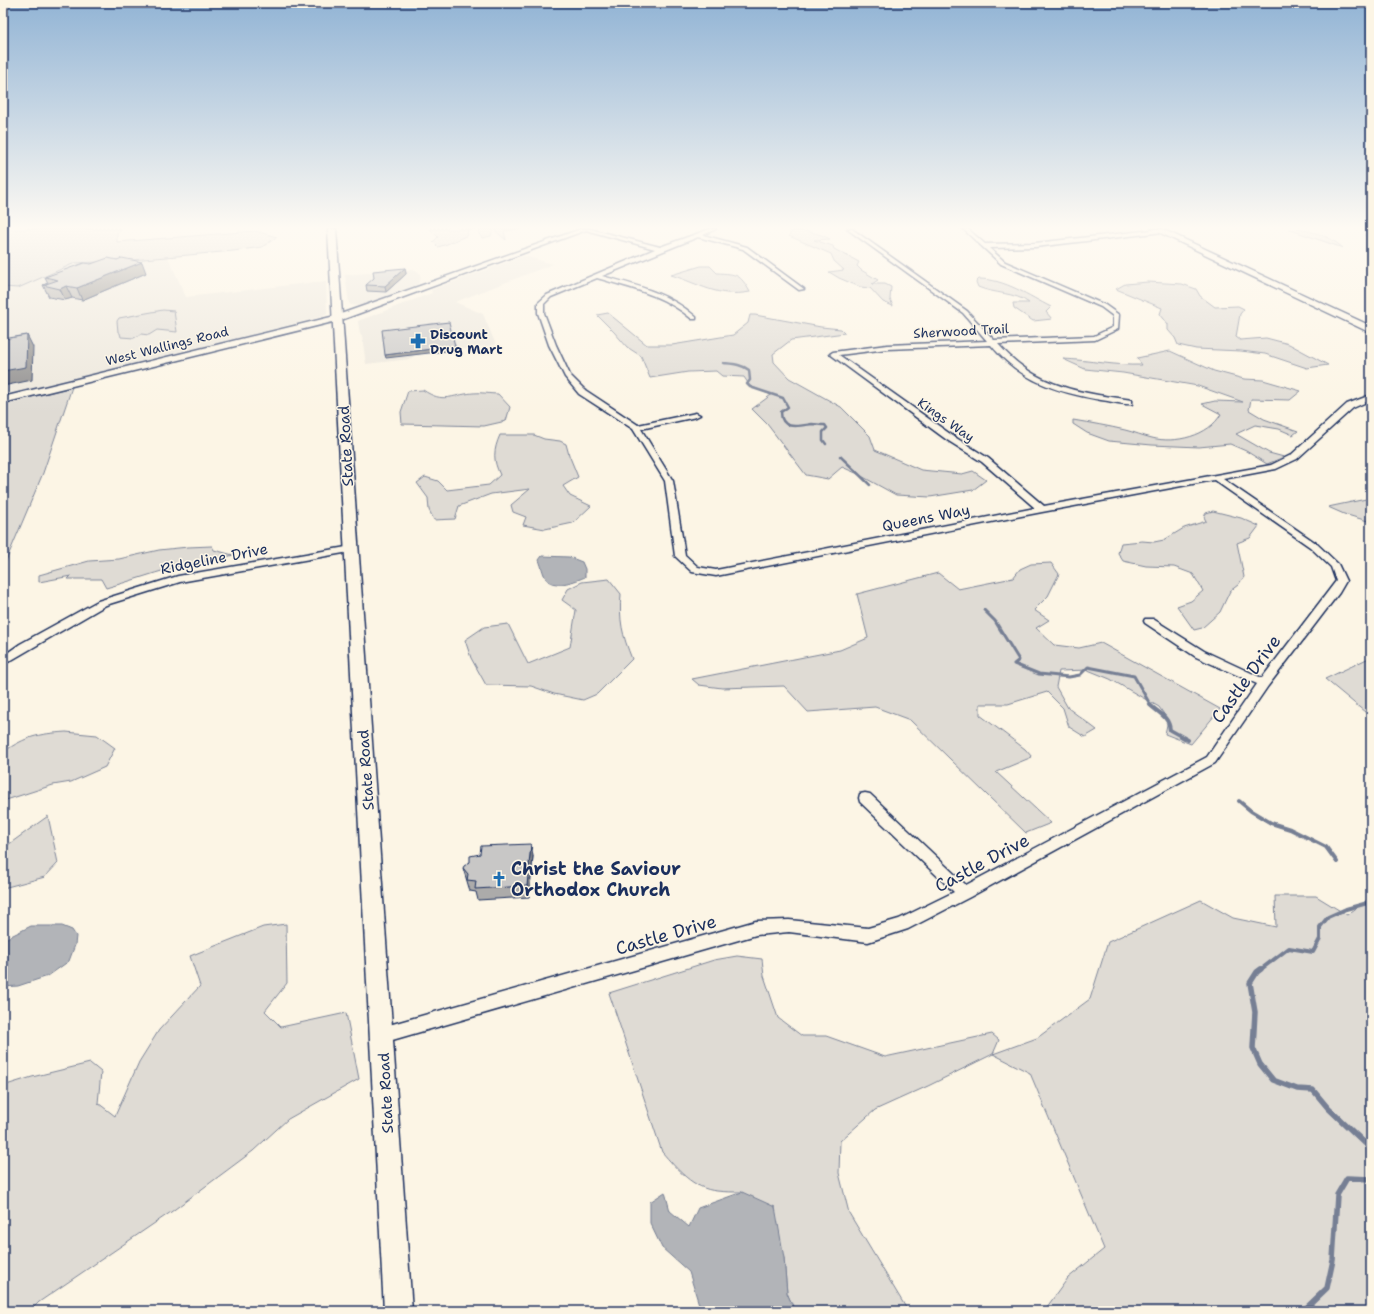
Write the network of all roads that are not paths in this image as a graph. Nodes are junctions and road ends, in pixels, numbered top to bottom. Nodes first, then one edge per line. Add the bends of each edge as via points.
1 (336, 290) edge
2 (415, 290) edge
3 (562, 290) edge
4 (642, 290) edge
5 (935, 290) edge
6 (1067, 290) edge
7 (1288, 290) edge
8 (338, 318) junction
9 (694, 318) dead end
10 (1370, 328) edge
11 (993, 342) junction
12 (833, 354) joint
13 (1371, 397) edge
14 (3, 400) edge
15 (1129, 402) dead end
16 (696, 415) dead end
17 (636, 428) junction
18 (1215, 477) junction
19 (1042, 509) junction
20 (352, 549) junction
21 (1149, 622) dead end
22 (3, 661) edge
23 (1264, 683) junction
24 (865, 798) dead end
25 (965, 893) junction
26 (382, 1035) junction
27 (398, 1311) edge

1 - 8 main road, State Road
2 - 8 street, West Wallings Road
3 - 17 street, Queens Way via 541,303 541,313 565,372 581,392 629,421
4 - 9 street via 664,297 685,309
5 - 11 street via 978,323
6 - 11 street, Sherwood Trail via 1103,306 1116,315 1116,328 1095,338
7 - 10 main road
8 - 14 street, West Wallings Road
8 - 20 main road, State Road
11 - 12 street, Sherwood Trail via 887,347
11 - 15 street via 1013,365 1034,378 1064,390
12 - 19 street, Kings Way via 985,460
13 - 18 street, Queens Way via 1350,406 1294,457 1273,467
16 - 17 street
17 - 19 street, Queens Way via 669,481 680,556 695,570 716,573
18 - 19 street, Queens Way
18 - 23 street, Castle Drive via 1313,545 1335,566 1341,580
20 - 22 street, Ridgeline Drive via 178,579 102,603
20 - 26 main road, State Road
21 - 23 street via 1200,654
23 - 25 street, Castle Drive via 1211,760
24 - 25 street
25 - 26 street, Castle Drive via 903,924 868,935 789,926 756,928
26 - 27 main road, State Road

